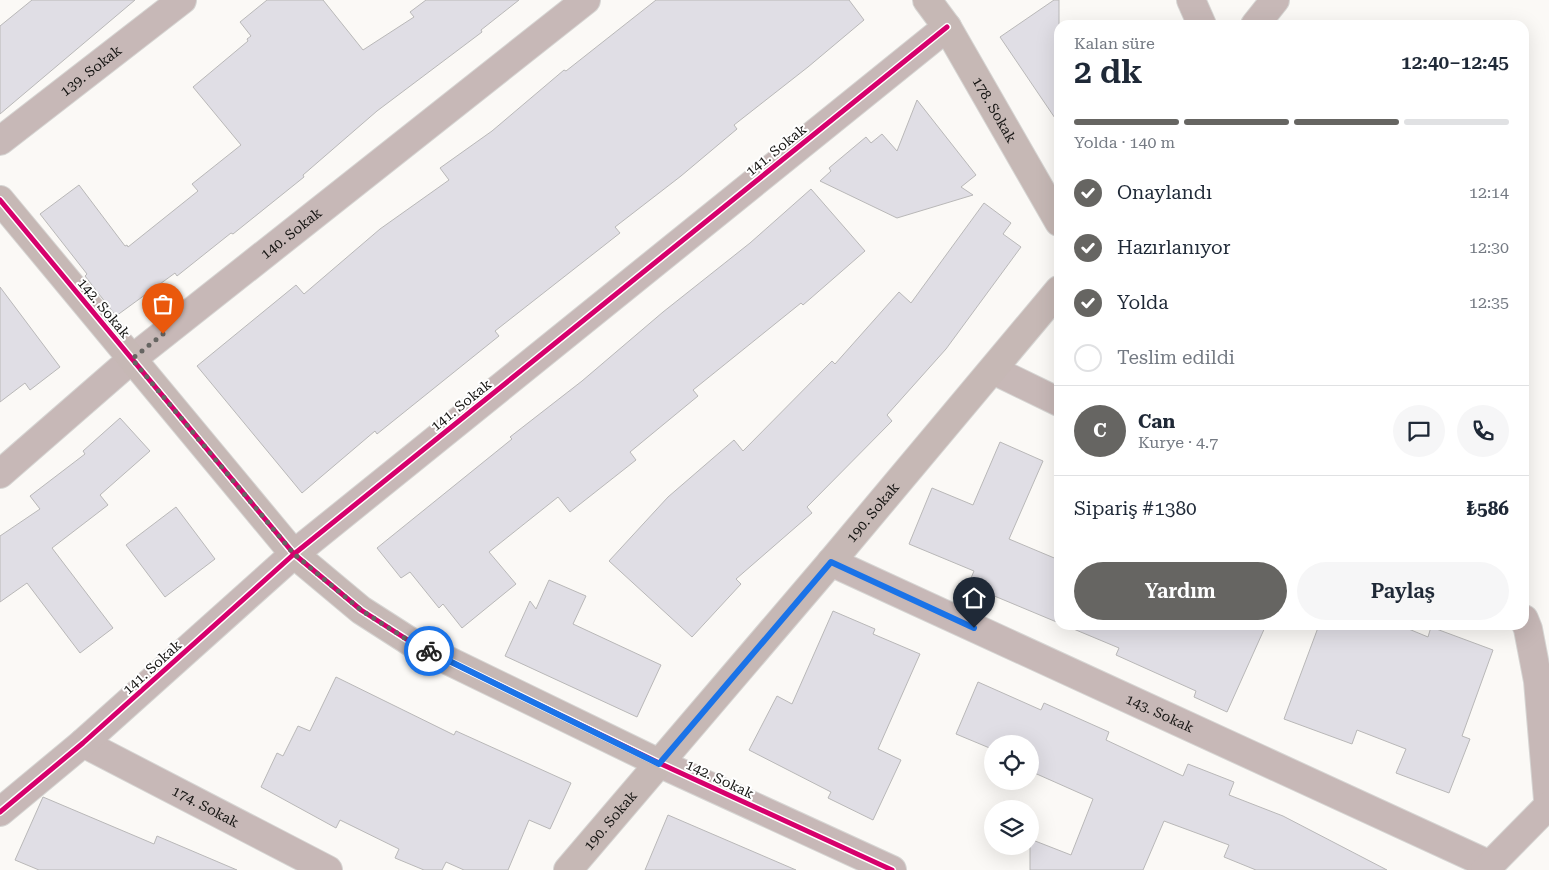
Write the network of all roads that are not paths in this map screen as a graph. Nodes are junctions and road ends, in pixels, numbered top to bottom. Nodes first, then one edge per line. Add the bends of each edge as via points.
1 (182, 0) edge
2 (586, 0) edge
3 (927, 0) edge
4 (1191, 0) edge
5 (1275, 0) edge
6 (1200, 20) edge
7 (1259, 20) edge
8 (947, 27) junction
9 (0, 141) edge
10 (0, 200) edge
11 (1054, 213) edge
12 (1054, 296) edge
13 (132, 359) junction
14 (993, 370) junction
15 (1054, 400) edge
16 (0, 474) edge
17 (294, 554) junction
18 (831, 562) junction
19 (1525, 630) edge
20 (83, 743) junction
21 (659, 764) junction
22 (1548, 809) edge
23 (0, 812) edge
24 (1487, 867) edge
25 (328, 870) edge
26 (568, 870) edge
27 (892, 870) edge

1 - 9 street, 139. Sokak
2 - 13 street, 140. Sokak
3 - 8 street, 178. Sokak
4 - 6 street
5 - 7 street
8 - 11 street, 178. Sokak
8 - 17 street, 141. Sokak
10 - 13 street, 142. Sokak
12 - 14 street, 190. Sokak
13 - 16 street, 140. Sokak
13 - 17 street, 142. Sokak
14 - 15 street
14 - 18 street, 190. Sokak
17 - 20 street, 141. Sokak
17 - 21 street, 142. Sokak via 361,610 414,644
18 - 21 street, 190. Sokak
18 - 24 street, 143. Sokak
19 - 22 street via 1538,681
20 - 23 street, 141. Sokak
20 - 25 street, 174. Sokak
21 - 26 street, 190. Sokak
21 - 27 street, 142. Sokak
22 - 24 street

